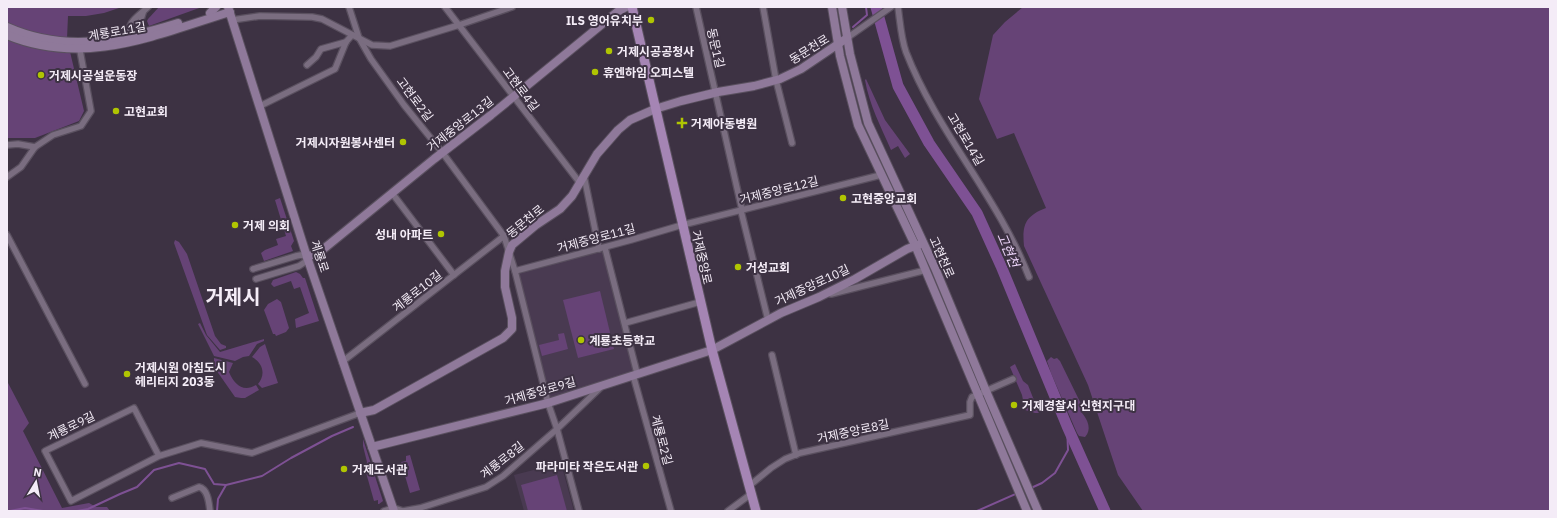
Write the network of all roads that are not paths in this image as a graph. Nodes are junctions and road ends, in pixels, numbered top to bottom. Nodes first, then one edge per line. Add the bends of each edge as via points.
1 (349, 7) edge
2 (445, 7) edge
3 (511, 7) edge
4 (626, 7) edge
5 (632, 7) edge
6 (696, 7) edge
7 (763, 7) edge
8 (832, 7) edge
9 (842, 7) edge
10 (891, 7) edge
11 (898, 7) edge
12 (146, 9) edge
13 (230, 12) edge
14 (212, 13) edge
15 (459, 25) junction
16 (7, 27) edge
17 (235, 29) junction
18 (146, 33) junction
19 (7, 35) edge
20 (352, 35) junction
21 (849, 36) junction
22 (129, 37) junction
23 (359, 38) junction
24 (346, 42) junction
25 (838, 45) junction
26 (79, 46) junction
27 (307, 65) dead end
28 (776, 80) junction
29 (715, 93) junction
30 (513, 97) junction
31 (260, 106) junction
32 (655, 109) junction
33 (792, 143) dead end
34 (7, 145) edge
35 (35, 147) junction
36 (442, 152) junction
37 (881, 175) junction
38 (7, 177) edge
39 (582, 180) junction
40 (392, 193) junction
41 (742, 210) junction
42 (682, 225) junction
43 (7, 235) edge
44 (504, 236) junction
45 (919, 244) junction
46 (602, 248) junction
47 (509, 252) junction
48 (307, 257) junction
49 (253, 269) dead end
50 (926, 270) junction
51 (515, 271) junction
52 (454, 275) junction
53 (1029, 278) dead end
54 (256, 279) dead end
55 (819, 297) junction
56 (700, 302) junction
57 (768, 320) junction
58 (625, 324) junction
59 (712, 350) junction
60 (772, 355) dead end
61 (342, 362) junction
62 (635, 374) junction
63 (1013, 379) dead end
64 (85, 384) dead end
65 (603, 385) junction
66 (982, 392) junction
67 (548, 403) junction
68 (360, 414) junction
69 (557, 429) junction
70 (372, 447) junction
71 (796, 455) junction
72 (159, 456) junction
73 (750, 490) junction
74 (172, 498) dead end
75 (394, 510) edge
76 (210, 511) edge
77 (384, 511) edge
78 (579, 511) edge
79 (671, 511) edge
80 (728, 511) edge
81 (756, 511) edge
82 (1027, 511) edge
83 (1038, 511) edge

1 - 23 street, 고현로2길
2 - 15 street, 고현로4길
3 - 15 street
4 - 30 street, 거제중앙로13길
5 - 32 main road, 거제중앙로
6 - 29 street, 동문1길
7 - 28 street
8 - 25 street, 고현천로
9 - 21 street, 고현천로
10 - 21 street
11 - 53 street, 고현로14길 via 906,51 924,91 1015,244
12 - 18 street via 141,18 141,26
12 - 22 street via 130,23
13 - 14 street, 계룡로11길
13 - 17 street, 계룡로
13 - 20 street via 260,16 312,17 322,19
14 - 17 street
14 - 18 street, 계룡로11길
14 - 26 street, 계룡로11길 via 131,43 103,47
15 - 23 street via 390,46 372,45
15 - 30 street, 고현로4길
16 - 26 street, 계룡로11길 via 47,40
17 - 31 street, 계룡로
18 - 22 street, 계룡로11길
19 - 26 street, 계룡로11길 via 46,46
20 - 23 street
20 - 24 street
21 - 25 street, 동문천로
21 - 45 street, 고현천로 via 868,123
22 - 26 street, 계룡로11길
23 - 36 street, 고현로2길 via 371,59
24 - 27 street via 321,48
24 - 31 street via 335,70
25 - 28 street, 동문천로 via 801,69
25 - 37 street, 고현천로 via 858,125
26 - 35 street via 91,111 81,126 53,135
28 - 29 street, 동문천로
28 - 33 street
29 - 32 street, 동문천로
29 - 41 street
30 - 36 street, 거제중앙로13길
30 - 39 street, 고현로4길
31 - 48 street, 계룡로
32 - 39 street, 동문천로 via 630,120 618,130 597,154
32 - 42 main road, 거제중앙로
34 - 35 street
35 - 38 street via 21,167
36 - 40 street, 거제중앙로13길
36 - 44 street, 고현로2길
37 - 41 street, 거제중앙로12길
37 - 45 street, 고현천로
39 - 46 street, 계룡로2길
39 - 47 street, 동문천로 via 560,209 512,245
40 - 48 street, 거제중앙로13길 via 321,251
40 - 52 street
41 - 42 street, 거제중앙로12길
41 - 57 street
42 - 46 street, 거제중앙로11길
42 - 56 main road, 거제중앙로
43 - 64 street
44 - 47 street, 고현로2길
44 - 52 street, 계룡로10길
45 - 50 street, 고현천로
45 - 55 street, 거제중앙로10길
45 - 66 street, 고현천로
46 - 51 street, 거제중앙로11길
46 - 58 street, 계룡로2길
47 - 51 street, 고현로2길
47 - 68 street, 동문천로 via 505,287 512,329 503,338 381,406
48 - 49 street via 296,256
48 - 54 street via 299,266
48 - 61 street, 계룡로
50 - 55 street
50 - 66 street, 고현천로
51 - 67 street, 고현로2길
52 - 61 street, 계룡로10길
55 - 57 street, 거제중앙로10길
56 - 58 street
56 - 59 main road, 거제중앙로
57 - 59 street, 거제중앙로10길
58 - 62 street, 계룡로2길
59 - 62 street, 거제중앙로9길
59 - 73 main road, 거제중앙로
60 - 71 street
61 - 68 street, 계룡로
62 - 65 street, 거제중앙로9길
62 - 79 street, 계룡로2길
63 - 66 street
65 - 67 street, 거제중앙로9길
65 - 69 street, 계룡로8길
66 - 71 street, 거제중앙로8길 via 970,399 970,415
66 - 82 street, 고현천로
66 - 83 street, 고현천로
67 - 69 street, 고현로2길
67 - 70 street, 거제중앙로9길
68 - 70 street, 계룡로
68 - 72 street, 계룡로9길 via 252,453 201,443
69 - 75 street, 계룡로8길 via 503,476 486,487 420,508
69 - 78 street, 고현로2길
70 - 75 street, 계룡로
71 - 73 street, 거제중앙로8길 via 771,468
72 - 72 street, 계룡로9길 via 71,501 45,451 134,408
73 - 80 street, 거제중앙로8길
73 - 81 main road, 거제중앙로
74 - 76 street via 201,487 205,491
75 - 77 street

